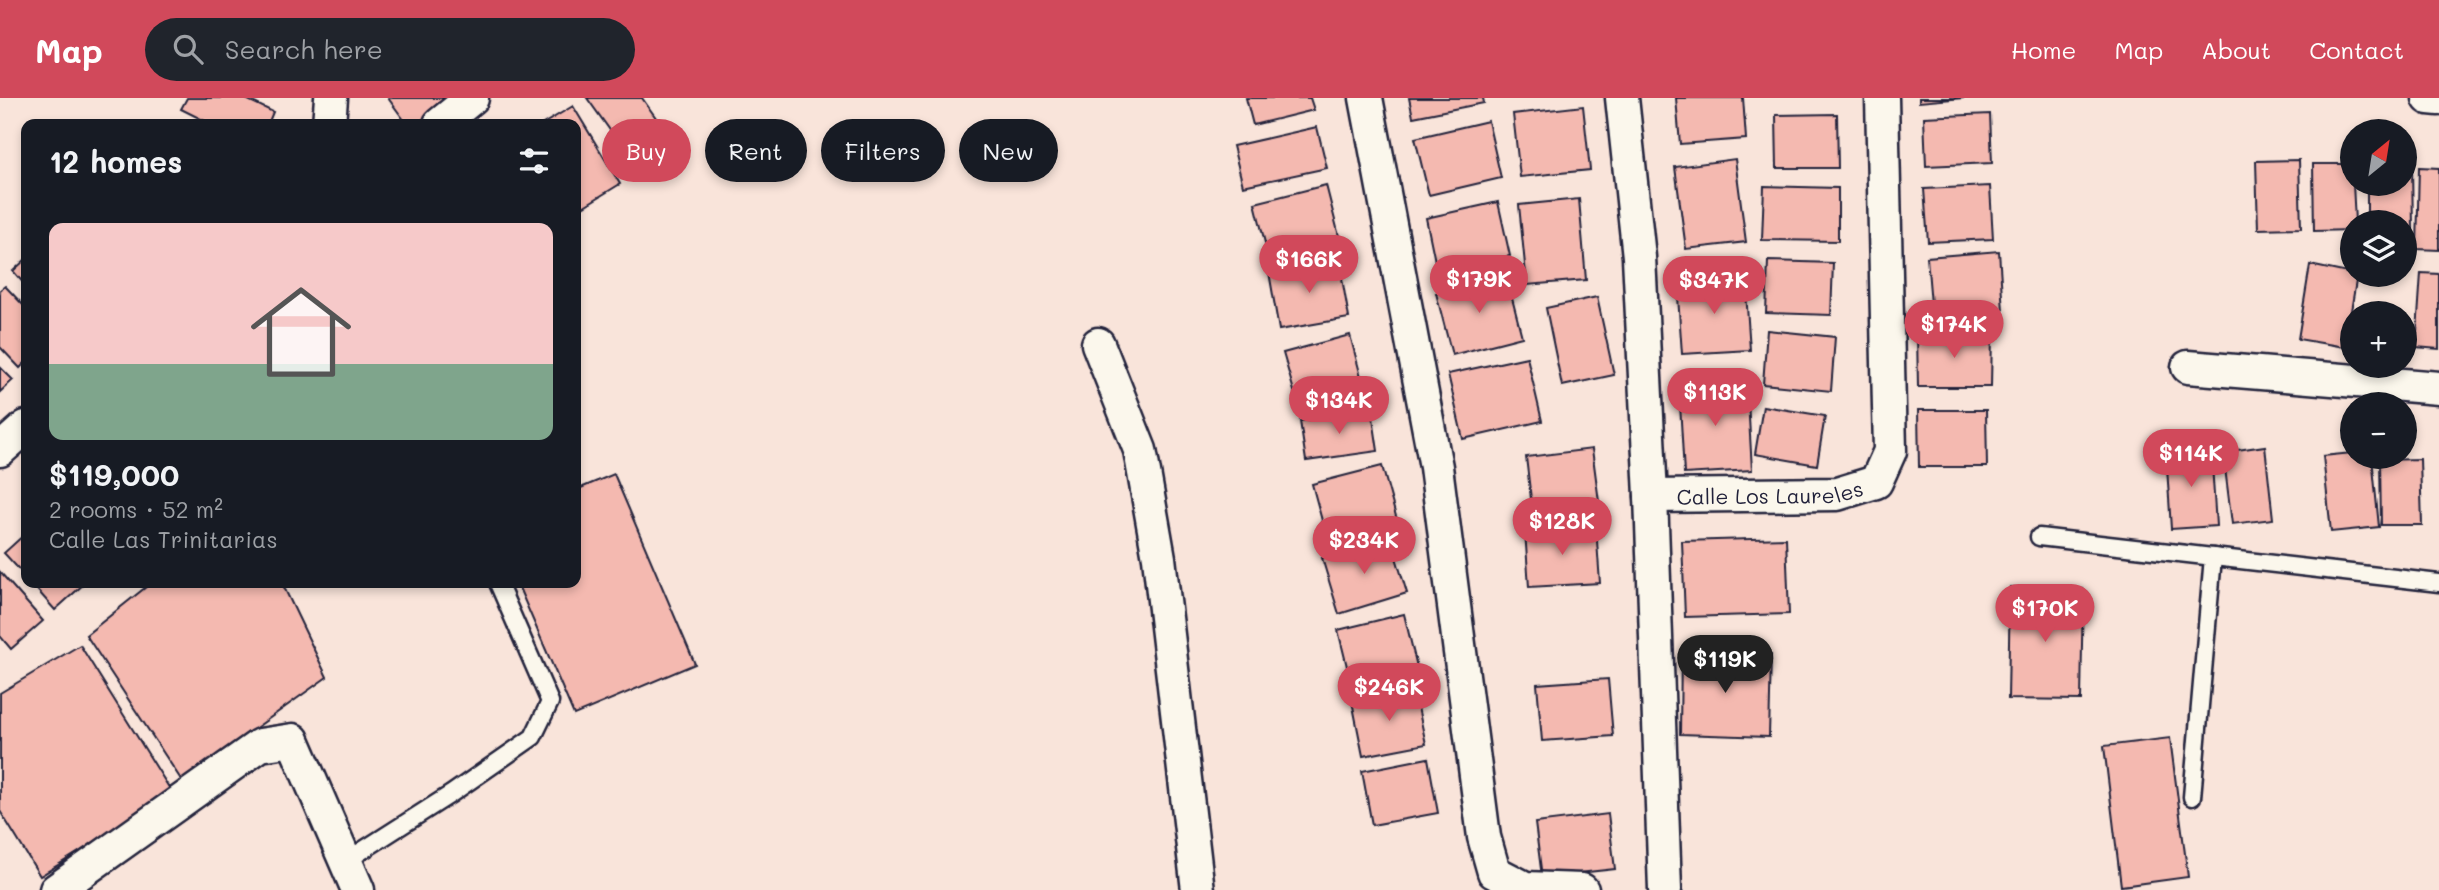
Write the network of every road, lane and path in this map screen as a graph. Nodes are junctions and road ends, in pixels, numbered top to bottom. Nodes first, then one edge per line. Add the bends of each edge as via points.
1 (331, 98) edge
2 (472, 98) edge
3 (1366, 98) edge
4 (1622, 98) edge
5 (1882, 98) edge
6 (2430, 98) edge
7 (2439, 99) edge
8 (329, 119) edge
9 (446, 119) edge
10 (1098, 344) dead end
11 (2188, 367) dead end
12 (2439, 388) edge
13 (21, 431) edge
14 (0, 450) edge
15 (1651, 496) junction
16 (2039, 537) dead end
17 (2213, 556) junction
18 (2439, 583) edge
19 (500, 588) edge
20 (2192, 797) dead end
21 (346, 861) junction
22 (56, 890) edge
23 (358, 890) edge
24 (1198, 890) edge
25 (1582, 890) edge
26 (1665, 890) edge

1 - 8 street
2 - 9 street
3 - 25 street via 1436,467 1484,836 1494,872 1525,888
4 - 15 street via 1639,257
5 - 15 street, Calle Los Laureles via 1890,451 1876,482 1838,494
6 - 7 street
10 - 24 street via 1140,450 1159,558
11 - 12 street
13 - 14 street
15 - 26 street
16 - 17 lane
17 - 18 lane
17 - 20 lane
19 - 21 lane via 550,702 533,737
21 - 22 street via 293,740 260,745
21 - 23 street

